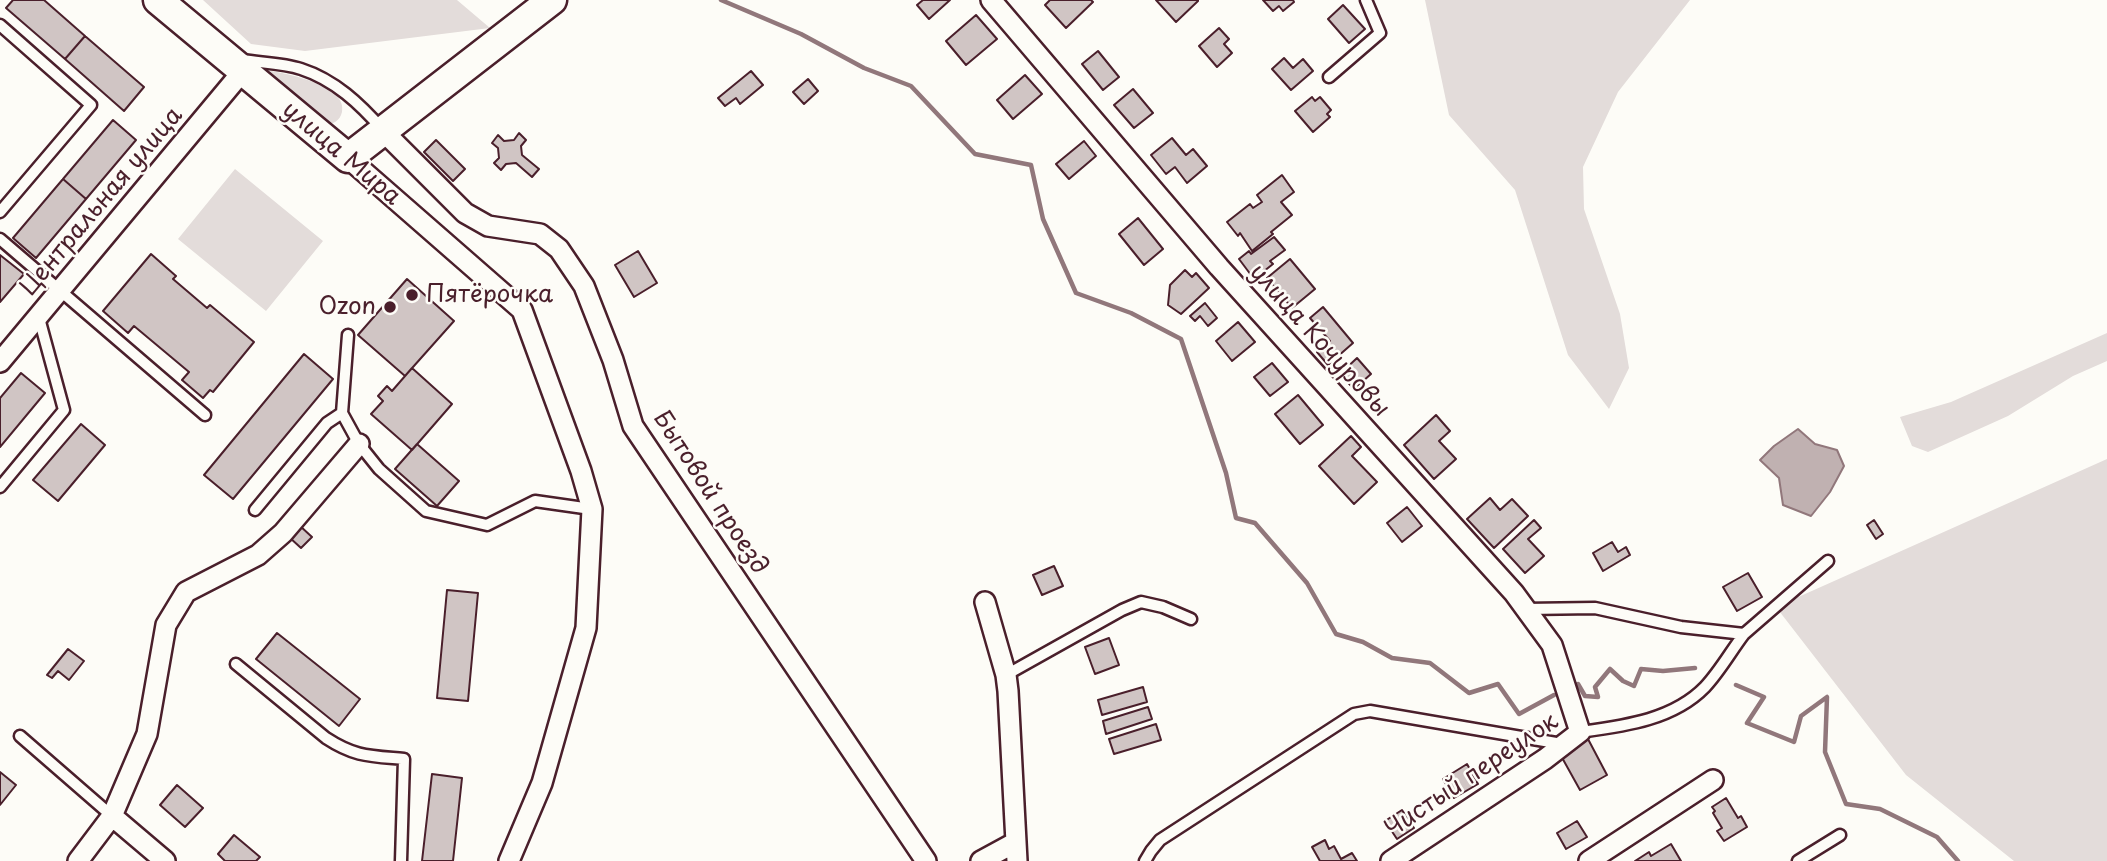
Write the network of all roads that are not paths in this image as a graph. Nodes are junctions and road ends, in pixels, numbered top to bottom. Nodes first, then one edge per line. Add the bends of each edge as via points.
1 (158, 0) edge
2 (552, 0) edge
3 (991, 0) edge
4 (1366, 0) edge
5 (0, 25) edge
6 (234, 65) junction
7 (1328, 77) dead end
8 (383, 131) junction
9 (348, 158) junction
10 (0, 212) edge
11 (0, 239) edge
12 (61, 290) junction
13 (38, 317) junction
14 (348, 335) dead end
15 (0, 362) edge
16 (342, 413) junction
17 (205, 415) dead end
18 (359, 444) junction
19 (0, 487) edge
20 (592, 509) junction
21 (255, 510) dead end
22 (1828, 561) dead end
23 (985, 602) dead end
24 (1526, 609) junction
25 (1191, 620) dead end
26 (1744, 634) junction
27 (236, 664) dead end
28 (1006, 675) junction
29 (1580, 732) junction
30 (20, 736) dead end
31 (1563, 744) junction
32 (1713, 780) dead end
33 (112, 816) junction
34 (1840, 835) dead end
35 (1016, 851) edge
36 (78, 861) edge
37 (165, 861) edge
38 (401, 861) edge
39 (509, 861) edge
40 (926, 861) edge
41 (981, 861) edge
42 (1145, 861) edge
43 (1391, 861) edge
44 (1589, 861) edge
45 (1798, 861) edge

1 - 6 street, улица Мира
2 - 8 street
3 - 24 street, улица Кочуровы via 1219,267
4 - 7 lane via 1380,33
5 - 10 lane via 91,104
6 - 8 lane via 300,69 341,89
6 - 9 street, улица Мира
6 - 12 street, Центральная улица
8 - 9 street
8 - 40 street, Бытовой проезд via 465,213 488,226 540,234 559,249 584,286 633,426
9 - 20 street, улица Мира via 522,310
11 - 12 lane
12 - 13 street, Центральная улица
12 - 17 lane
13 - 15 street, Центральная улица
13 - 19 lane via 64,410
14 - 16 lane
16 - 18 lane
16 - 21 lane via 327,423
18 - 20 lane via 379,470 426,511 487,525 535,501
18 - 33 street via 258,555 186,592 166,625 147,734
20 - 39 street via 586,628 542,783
22 - 26 lane
23 - 28 street
24 - 26 lane via 1595,608
24 - 29 street, улица Кочуровы via 1552,645
25 - 28 lane via 1141,603
26 - 29 lane via 1706,686 1685,704 1656,717
27 - 38 lane via 341,748 404,760
28 - 35 street
29 - 31 street, Чистый переулок
30 - 33 lane
31 - 42 lane via 1370,711 1354,714 1160,840
31 - 43 street, Чистый переулок
32 - 44 street
33 - 36 street
33 - 37 street
34 - 45 lane
35 - 41 street

